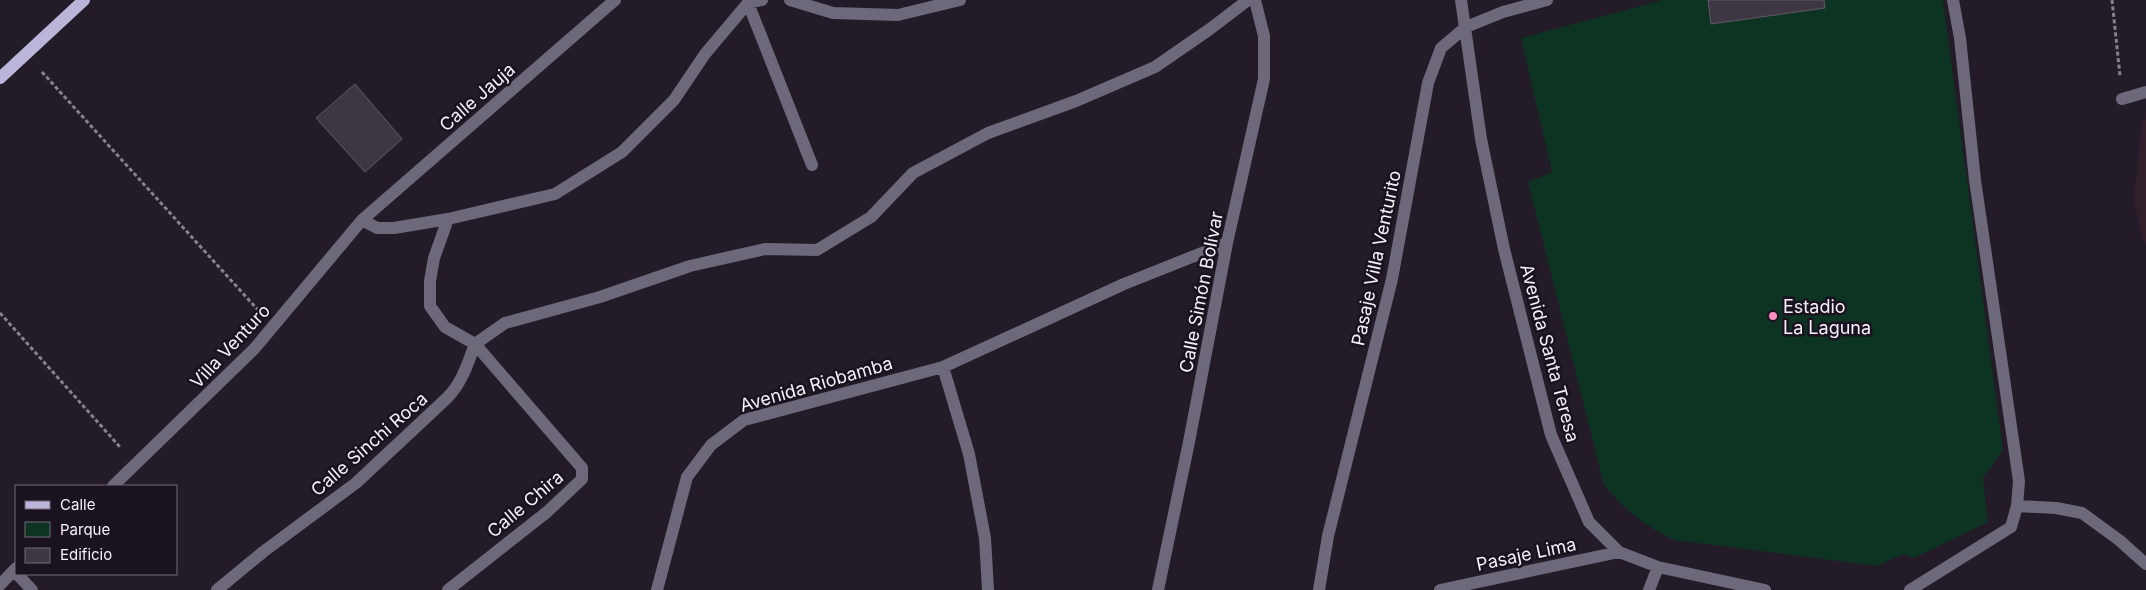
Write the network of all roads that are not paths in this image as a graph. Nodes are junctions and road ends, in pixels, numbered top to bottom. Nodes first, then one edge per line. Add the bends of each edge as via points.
1 (84, 0) edge
2 (615, 0) edge
3 (762, 0) edge
4 (790, 0) edge
5 (960, 0) edge
6 (1248, 0) edge
7 (1255, 0) edge
8 (1462, 0) edge
9 (1547, 0) edge
10 (1954, 0) edge
11 (748, 3) junction
12 (1466, 27) junction
13 (0, 78) edge
14 (2146, 92) edge
15 (2122, 99) road end
16 (812, 165) dead end
17 (362, 220) junction
18 (448, 220) junction
19 (1227, 243) junction
20 (476, 344) junction
21 (943, 367) junction
22 (114, 485) edge
23 (2017, 506) junction
24 (1619, 552) junction
25 (2146, 564) edge
26 (1658, 567) junction
27 (15, 572) edge
28 (19, 575) edge
29 (0, 585) edge
30 (32, 590) edge
31 (217, 590) edge
32 (448, 590) edge
33 (657, 590) edge
34 (988, 590) edge
35 (1158, 590) edge
36 (1319, 590) edge
37 (1440, 590) edge
38 (1649, 590) edge
39 (1765, 590) edge
40 (1910, 590) edge

1 - 13 main road
2 - 17 street, Calle Jauja
3 - 11 street
4 - 5 street via 833,13 898,15
6 - 20 street via 1155,67 1076,101 988,133 913,174 870,217 817,250 765,249 690,266 600,297 506,323
7 - 19 street, Calle Simón Bolívar via 1264,36 1264,79
8 - 12 street, Avenida Santa Teresa
9 - 12 street, Pasaje Villa Venturito via 1503,12
10 - 23 street via 1975,180 2019,481
11 - 16 street
11 - 18 street via 705,54 674,100 622,152 554,194
12 - 24 street, Avenida Santa Teresa via 1481,139 1504,250 1551,435 1589,522
12 - 36 street, Pasaje Villa Venturito via 1441,48 1428,83 1392,279 1328,536
14 - 15 street
17 - 18 street via 377,228
17 - 22 street, Villa Venturo via 255,348
18 - 20 street via 434,258 430,306 445,327
19 - 21 street, Avenida Riobamba via 1124,284
19 - 35 street, Calle Simón Bolívar
20 - 31 street, Calle Sinchi Roca via 461,379 447,398 356,483
20 - 32 street, Calle Chira via 582,468 582,479 547,512
21 - 33 street, Avenida Riobamba via 744,420 711,445 687,477
21 - 34 street via 971,463 985,538
23 - 25 street via 2082,513
23 - 40 street via 2011,526
24 - 26 street, Avenida Santa Teresa
24 - 37 street, Pasaje Lima
26 - 38 street
26 - 39 street, Avenida Santa Teresa
27 - 29 street
28 - 30 street

